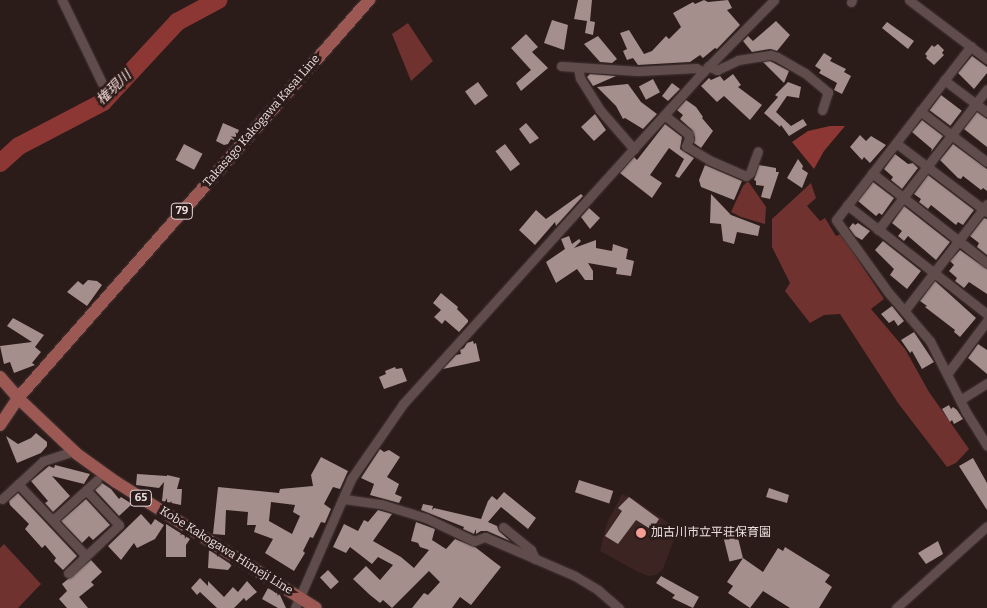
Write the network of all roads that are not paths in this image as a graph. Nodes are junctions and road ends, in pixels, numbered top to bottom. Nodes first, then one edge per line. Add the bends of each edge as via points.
1 (62, 0) edge
2 (369, 0) edge
3 (774, 0) edge
4 (910, 0) edge
5 (971, 46) junction
6 (987, 59) edge
7 (561, 66) dead end
8 (578, 68) junction
9 (706, 69) junction
10 (944, 80) junction
11 (102, 83) dead end
12 (987, 89) edge
13 (976, 104) junction
14 (822, 110) dead end
15 (920, 112) junction
16 (987, 112) edge
17 (664, 115) junction
18 (953, 135) junction
19 (896, 143) junction
20 (634, 149) junction
21 (758, 151) dead end
22 (987, 162) edge
23 (927, 166) junction
24 (872, 174) junction
25 (903, 198) junction
26 (847, 206) junction
27 (986, 208) edge
28 (878, 230) junction
29 (958, 241) junction
30 (987, 263) edge
31 (934, 272) junction
32 (905, 310) junction
33 (987, 314) edge
34 (987, 321) edge
35 (947, 374) junction
36 (0, 377) edge
37 (987, 383) edge
38 (18, 398) junction
39 (960, 400) junction
40 (0, 425) edge
41 (987, 446) edge
42 (73, 451) junction
43 (97, 480) dead end
44 (18, 484) junction
45 (86, 490) junction
46 (344, 498) junction
47 (2, 500) dead end
48 (53, 520) junction
49 (987, 526) edge
50 (504, 527) dead end
51 (86, 556) junction
52 (535, 559) junction
53 (68, 573) dead end
54 (297, 603) edge
55 (316, 608) edge
56 (619, 608) edge
57 (896, 608) edge

1 - 11 street
2 - 38 main road, Takasago Kakogawa Kasai Line / 79
3 - 9 street
4 - 5 street
5 - 6 street
5 - 10 street
7 - 8 street
8 - 9 street
8 - 20 street via 580,78 600,110
9 - 14 street via 717,70 738,60 777,56 828,92
9 - 17 street
10 - 13 street
10 - 15 street
12 - 13 street
13 - 16 street
13 - 18 street
15 - 18 street
15 - 19 street
17 - 20 street
17 - 21 street via 688,134 686,146 708,160 746,176 750,174
18 - 22 street
18 - 23 street
19 - 23 street
19 - 24 street
20 - 46 street via 403,404 351,479
23 - 25 street
23 - 27 street
24 - 25 street
24 - 26 street
25 - 28 street
25 - 29 street
26 - 28 street
26 - 32 street via 836,220
27 - 29 street
28 - 31 street
29 - 30 street
29 - 31 street
31 - 32 street
31 - 33 street
32 - 35 street via 930,341
34 - 35 street
35 - 39 street
36 - 38 main road, Kobe Kakogawa Himeji Line / 65
37 - 39 street
38 - 40 main road, Takasago Kakogawa Kasai Line / 79
38 - 42 main road, Kobe Kakogawa Himeji Line / 65
39 - 41 street
42 - 44 street via 43,461
42 - 54 main road, Kobe Kakogawa Himeji Line / 65
43 - 45 street
44 - 47 street
44 - 48 street
45 - 48 street
45 - 51 street via 119,525
46 - 52 street via 381,504 426,518 474,540 485,537
46 - 54 street
48 - 51 street
49 - 57 street
50 - 52 street via 531,550
51 - 53 street
52 - 56 street via 575,576
54 - 55 main road, Kobe Kakogawa Himeji Line / 65

